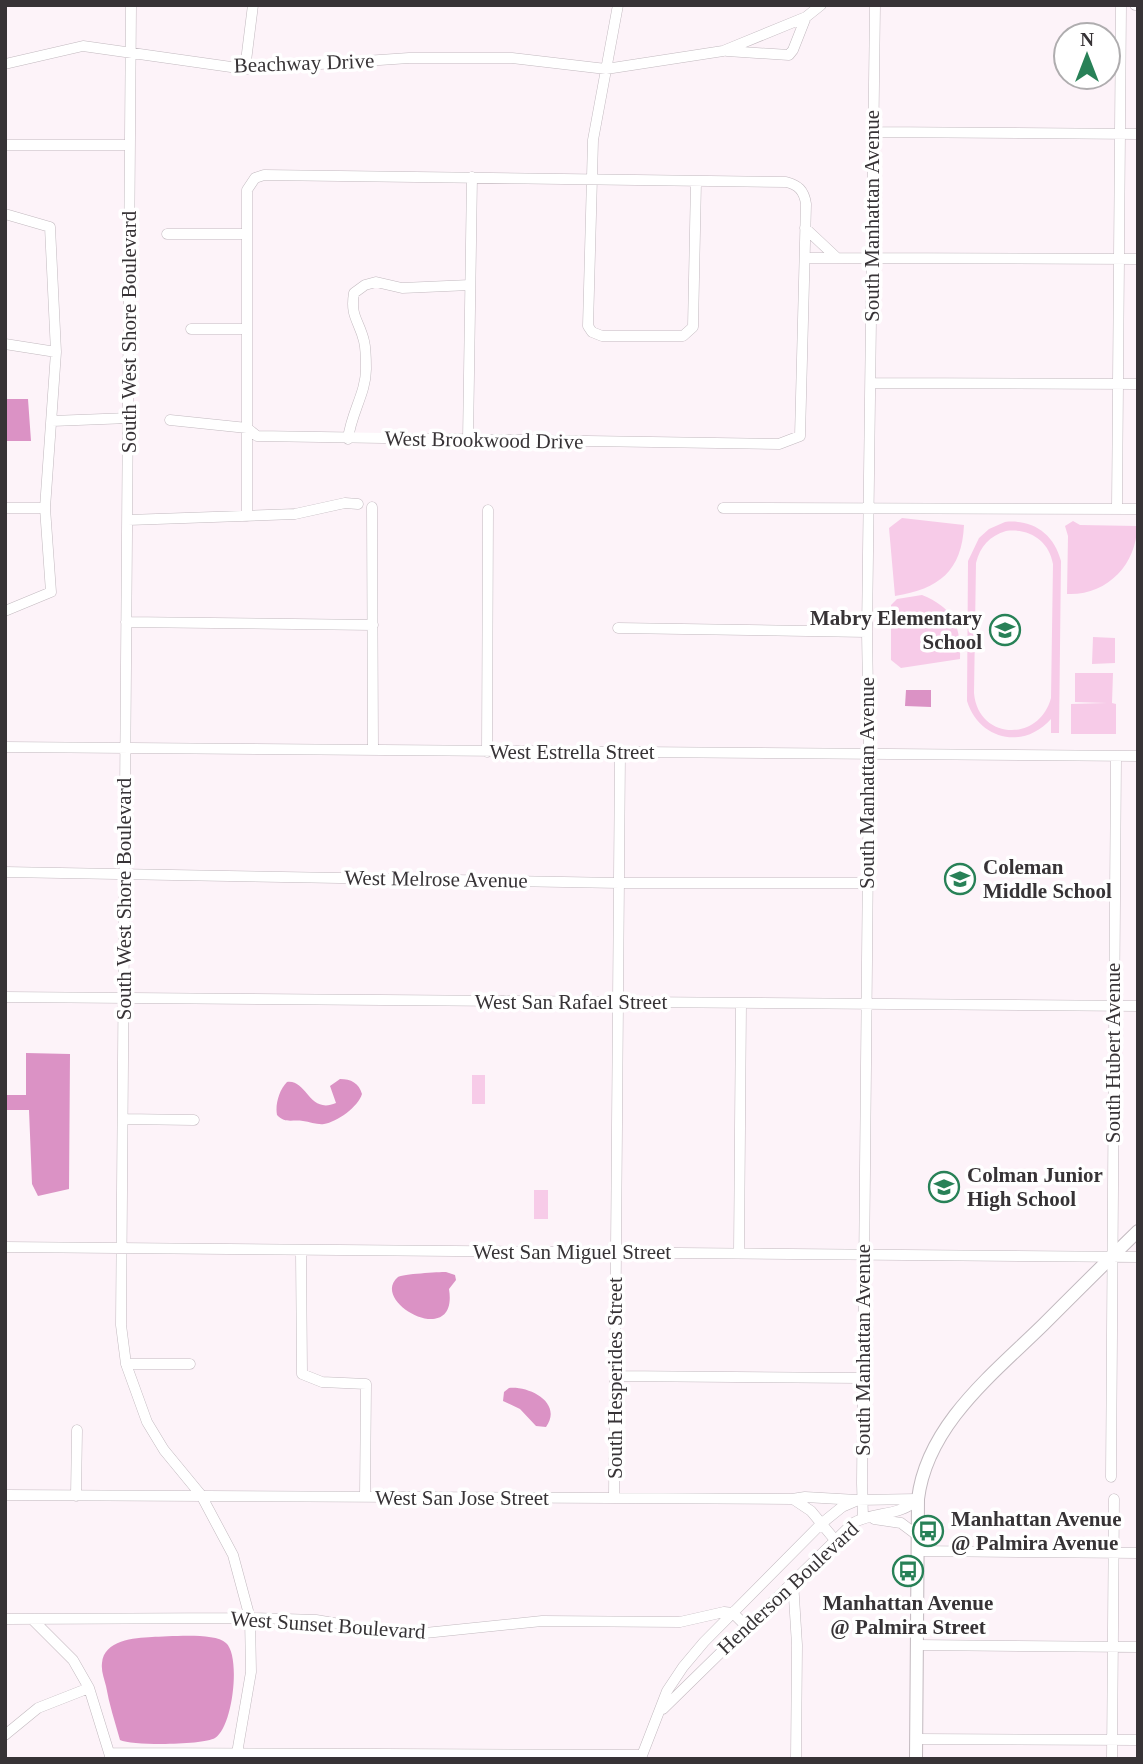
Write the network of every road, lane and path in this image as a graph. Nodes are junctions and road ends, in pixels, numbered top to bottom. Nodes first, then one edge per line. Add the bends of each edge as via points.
1 (131, 5) edge
2 (253, 5) edge
3 (618, 5) edge
4 (821, 5) edge
5 (875, 5) edge
6 (1121, 5) edge
7 (806, 17) junction
8 (723, 51) junction
9 (130, 54) junction
10 (5, 64) edge
11 (245, 69) junction
12 (606, 69) junction
13 (873, 132) junction
14 (1120, 134) junction
15 (1138, 134) edge
16 (5, 145) edge
17 (130, 145) junction
18 (472, 177) junction
19 (590, 179) junction
20 (695, 182) junction
21 (5, 214) edge
22 (805, 228) junction
23 (167, 234) dead end
24 (247, 234) junction
25 (805, 258) junction
26 (836, 258) junction
27 (872, 258) junction
28 (1119, 259) junction
29 (1138, 259) edge
30 (470, 285) junction
31 (247, 329) junction
32 (191, 330) dead end
33 (5, 344) edge
34 (56, 352) junction
35 (871, 383) junction
36 (1118, 384) junction
37 (1138, 384) edge
38 (129, 418) junction
39 (170, 419) dead end
40 (52, 421) junction
41 (247, 428) junction
42 (348, 439) junction
43 (468, 440) junction
44 (358, 505) dead end
45 (372, 506) dead end
46 (5, 508) edge
47 (45, 508) junction
48 (723, 508) dead end
49 (869, 508) junction
50 (1117, 509) junction
51 (1138, 509) edge
52 (488, 510) dead end
53 (247, 516) junction
54 (128, 520) junction
55 (5, 611) edge
56 (126, 622) junction
57 (373, 625) junction
58 (618, 628) dead end
59 (867, 632) junction
60 (5, 747) edge
61 (125, 748) junction
62 (373, 750) junction
63 (487, 752) junction
64 (869, 752) junction
65 (620, 753) junction
66 (1116, 756) junction
67 (1138, 756) edge
68 (5, 872) edge
69 (124, 873) junction
70 (619, 883) junction
71 (867, 884) junction
72 (5, 998) edge
73 (123, 998) junction
74 (618, 1003) junction
75 (741, 1003) junction
76 (865, 1004) junction
77 (1113, 1006) junction
78 (1138, 1006) edge
79 (123, 1119) junction
80 (194, 1119) dead end
81 (1138, 1231) edge
82 (5, 1247) edge
83 (121, 1249) junction
84 (301, 1251) junction
85 (616, 1252) junction
86 (739, 1253) junction
87 (863, 1254) junction
88 (1112, 1256) junction
89 (1138, 1257) edge
90 (125, 1364) junction
91 (190, 1364) dead end
92 (615, 1376) junction
93 (862, 1378) junction
94 (77, 1430) dead end
95 (1111, 1477) dead end
96 (5, 1495) edge
97 (201, 1495) junction
98 (76, 1496) junction
99 (365, 1497) junction
100 (614, 1498) junction
101 (792, 1499) junction
102 (918, 1499) junction
103 (1114, 1499) dead end
104 (860, 1500) junction
105 (863, 1518) junction
106 (821, 1524) junction
107 (917, 1535) junction
108 (835, 1540) junction
109 (917, 1551) junction
110 (1114, 1552) junction
111 (1138, 1553) edge
112 (793, 1581) junction
113 (733, 1613) junction
114 (250, 1618) junction
115 (5, 1619) edge
116 (33, 1620) junction
117 (746, 1626) junction
118 (918, 1645) junction
119 (1113, 1646) junction
120 (1138, 1647) edge
121 (89, 1688) junction
122 (660, 1712) junction
123 (5, 1735) edge
124 (916, 1739) junction
125 (1112, 1740) junction
126 (1138, 1740) edge
127 (111, 1756) edge
128 (236, 1756) edge
129 (642, 1757) edge
130 (796, 1759) edge
131 (916, 1759) edge
132 (1112, 1759) edge

1 - 9 street, South West Shore Boulevard
2 - 11 street
3 - 12 street
4 - 7 street
5 - 13 street, South Manhattan Avenue
6 - 14 street
7 - 8 street
7 - 8 street via 789,55
8 - 12 street, Beachway Drive
9 - 10 street, Beachway Drive via 83,46
9 - 11 street, Beachway Drive
9 - 17 street, South West Shore Boulevard
11 - 12 street, Beachway Drive via 512,58
12 - 19 street
13 - 14 street
13 - 27 street, South Manhattan Avenue
14 - 15 street
14 - 28 street
16 - 17 street
17 - 38 street, South West Shore Boulevard
18 - 19 street
18 - 24 street via 255,178 247,190
18 - 30 street
19 - 20 street
19 - 20 street via 588,326 602,336 683,336 693,327
20 - 22 street via 796,185 805,198
21 - 34 street via 50,227
22 - 25 street
22 - 26 street
23 - 24 street
24 - 31 street
25 - 26 street
25 - 43 street, West Brookwood Drive via 800,436 779,444
26 - 27 street
27 - 28 street
27 - 35 street, South Manhattan Avenue
28 - 29 street
28 - 36 street
30 - 42 street via 402,289 376,282 354,293 351,309 365,342 366,370
30 - 43 street
31 - 32 street
31 - 41 street
33 - 34 street
34 - 40 street
35 - 36 street
35 - 49 street, South Manhattan Avenue
36 - 37 street
36 - 50 street
38 - 40 street
38 - 54 street, South West Shore Boulevard
39 - 41 street, West Brookwood Drive
40 - 47 street
41 - 42 street, West Brookwood Drive via 257,436
41 - 53 street
42 - 43 street, West Brookwood Drive
44 - 53 street
45 - 57 street
46 - 47 street
47 - 55 street via 51,592
48 - 49 street
49 - 50 street
49 - 59 street, South Manhattan Avenue
50 - 51 street
52 - 63 street
53 - 54 street
54 - 56 street, South West Shore Boulevard
56 - 57 street
56 - 61 street, South West Shore Boulevard
57 - 62 street
58 - 59 street
59 - 64 street, South Manhattan Avenue
60 - 61 street, West Estrella Street
61 - 62 street, West Estrella Street
61 - 69 street, South West Shore Boulevard
62 - 63 street, West Estrella Street
63 - 65 street, West Estrella Street
64 - 65 street, West Estrella Street
64 - 66 street, West Estrella Street
64 - 71 street, South Manhattan Avenue
65 - 70 street, South Hesperides Street
66 - 67 street, West Estrella Street
66 - 77 street, South Hubert Avenue
68 - 69 street, West Melrose Avenue
69 - 70 street, West Melrose Avenue
69 - 73 street, South West Shore Boulevard
70 - 71 street, West Melrose Avenue
70 - 74 street, South Hesperides Street
71 - 76 street, South Manhattan Avenue
72 - 73 street, West San Rafael Street
73 - 74 street, West San Rafael Street
73 - 79 street, South West Shore Boulevard
74 - 75 street, West San Rafael Street
74 - 85 street, South Hesperides Street
75 - 76 street, West San Rafael Street
75 - 86 street
76 - 77 street, West San Rafael Street
76 - 87 street, South Manhattan Avenue
77 - 78 street, West San Rafael Street
77 - 88 street, South Hubert Avenue
79 - 80 street
79 - 83 street, South West Shore Boulevard
81 - 88 main road
82 - 83 street, West San Miguel Street
83 - 84 street, West San Miguel Street
83 - 90 street, South West Shore Boulevard
84 - 85 street, West San Miguel Street
84 - 99 street via 302,1374 322,1382 366,1384
85 - 86 street, West San Miguel Street
85 - 92 street, South Hesperides Street
86 - 87 street, West San Miguel Street
87 - 88 street, West San Miguel Street
87 - 93 street, South Manhattan Avenue
88 - 89 street, West San Miguel Street
88 - 95 street, South Hubert Avenue
88 - 102 main road via 962,1406 930,1457
90 - 91 street
90 - 97 street, South West Shore Boulevard via 163,1450
92 - 93 street
92 - 100 street, South Hesperides Street
93 - 104 street, South Manhattan Avenue
94 - 98 street
96 - 98 street, West San Jose Street
97 - 98 street, West San Jose Street
97 - 99 street, West San Jose Street
97 - 114 street, South West Shore Boulevard via 233,1555
99 - 100 street, West San Jose Street
100 - 101 street, West San Jose Street
101 - 104 street, West San Jose Street
101 - 106 street
102 - 104 street, West San Jose Street
102 - 105 street, Henderson Boulevard via 906,1509
102 - 107 main road
103 - 110 street
104 - 105 street, South Manhattan Avenue
104 - 106 street, Henderson Boulevard
105 - 107 street via 901,1523
105 - 108 street, Henderson Boulevard
106 - 108 street
106 - 113 street, Henderson Boulevard
107 - 109 main road
108 - 112 street, Henderson Boulevard
109 - 110 street
109 - 118 main road
110 - 111 street
110 - 119 street
112 - 117 street, Henderson Boulevard
112 - 130 street
113 - 114 street, West Sunset Boulevard via 680,1622 533,1622 425,1633 316,1620
113 - 117 street
113 - 122 street, Henderson Boulevard via 683,1667
114 - 116 street, West Sunset Boulevard
114 - 128 street, South West Shore Boulevard via 251,1672
115 - 116 street, West Sunset Boulevard
116 - 121 street via 73,1660
117 - 122 street, Henderson Boulevard
118 - 119 street
118 - 124 main road
119 - 120 street
119 - 125 street
121 - 123 street via 38,1708
121 - 127 street
122 - 129 street, Henderson Boulevard
124 - 125 street
124 - 131 main road
125 - 126 street
125 - 132 street
127 - 128 street
128 - 129 street

